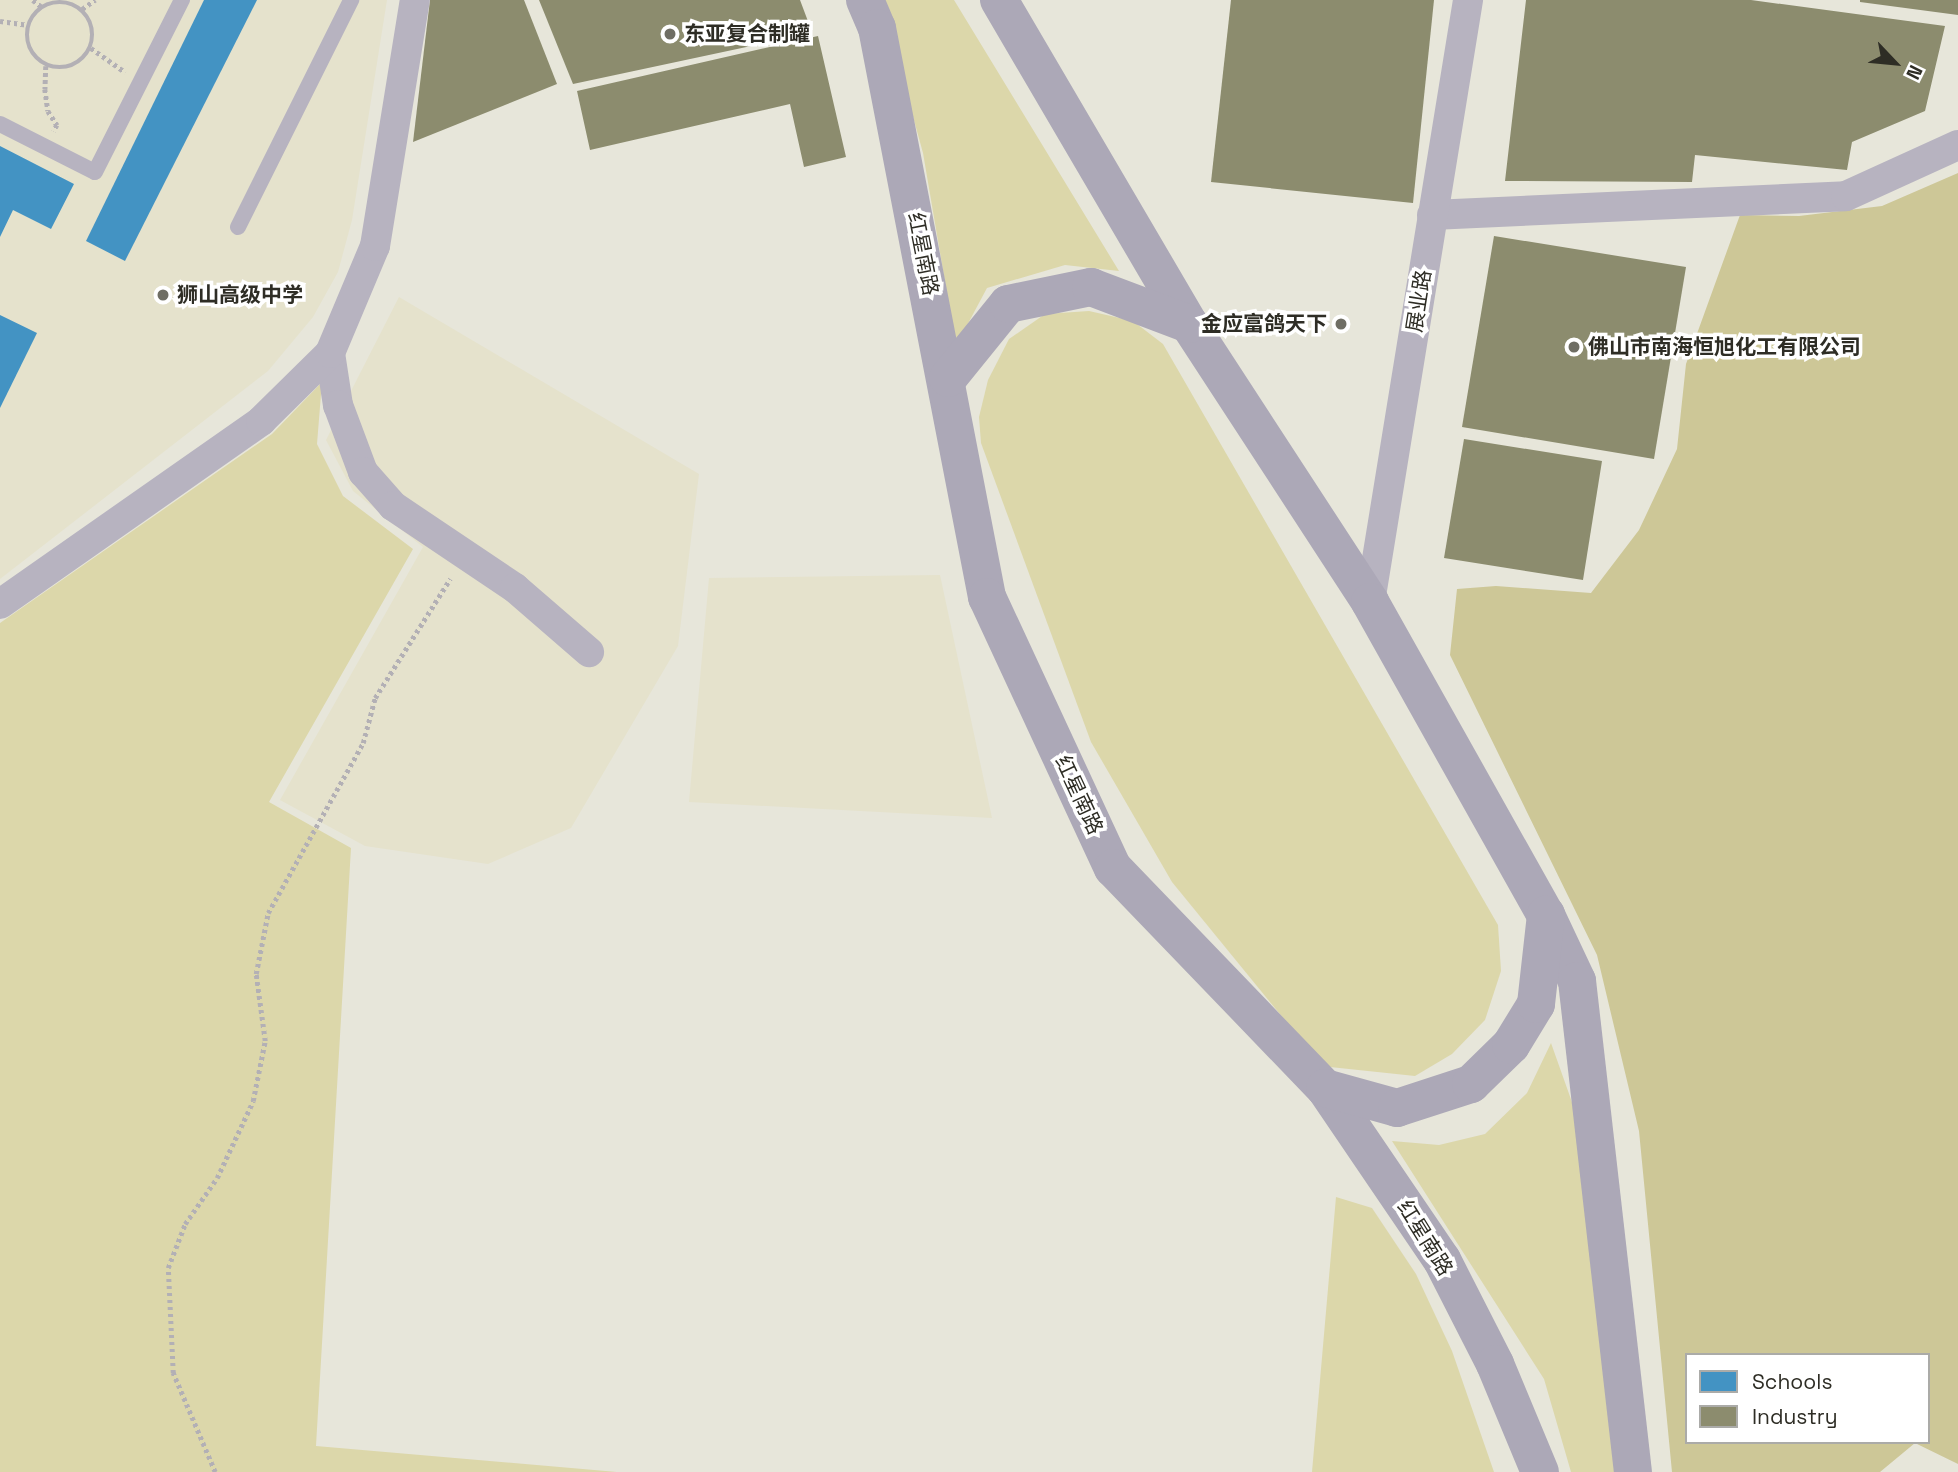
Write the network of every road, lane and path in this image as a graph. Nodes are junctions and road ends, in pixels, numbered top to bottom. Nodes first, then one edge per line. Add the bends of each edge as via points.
1 (33, 0) edge
2 (95, 0) edge
3 (182, 0) edge
4 (351, 0) edge
5 (415, 0) edge
6 (865, 0) edge
7 (999, 0) edge
8 (1468, 0) edge
9 (64, 1) edge
10 (42, 7) junction
11 (82, 9) junction
12 (0, 21) edge
13 (29, 26) junction
14 (91, 47) junction
15 (47, 66) junction
16 (141, 81) junction
17 (0, 124) edge
18 (1958, 145) edge
19 (46, 147) junction
20 (1432, 215) junction
21 (238, 227) dead end
22 (1189, 324) junction
23 (330, 354) junction
24 (948, 378) junction
25 (466, 554) junction
26 (1370, 602) junction
27 (0, 604) edge
28 (589, 652) dead end
29 (1546, 915) junction
30 (1325, 1088) junction
31 (215, 1472) edge
32 (1540, 1472) edge
33 (1633, 1472) edge

1 - 10 path
2 - 11 path
3 - 16 lane
4 - 21 lane
5 - 23 street via 375,246
6 - 24 main road, 红星南路 via 877,28
7 - 22 main road
8 - 20 street, 展业路
9 - 10 path
9 - 11 path
10 - 13 path
11 - 14 path via 93,27
12 - 13 path
13 - 15 path via 28,44
14 - 15 path via 74,66
14 - 16 path
15 - 19 path via 48,111 57,125
16 - 19 lane via 94,172
17 - 19 lane
18 - 20 street via 1846,196
20 - 26 street, 展业路
22 - 24 main road via 1091,287 1008,304
22 - 26 main road
23 - 25 street via 338,405 363,471 393,506
23 - 27 street via 261,421
24 - 30 main road, 红星南路 via 987,597 1113,868
25 - 28 street via 515,588
25 - 31 path via 375,698 363,743 268,913 256,974 265,1041 253,1101 217,1178 185,1224 168,1268 173,1373
26 - 29 main road
29 - 30 main road via 1536,1004 1511,1045 1471,1084 1397,1108
29 - 33 main road via 1577,981
30 - 32 main road, 红星南路 via 1441,1260 1496,1364

